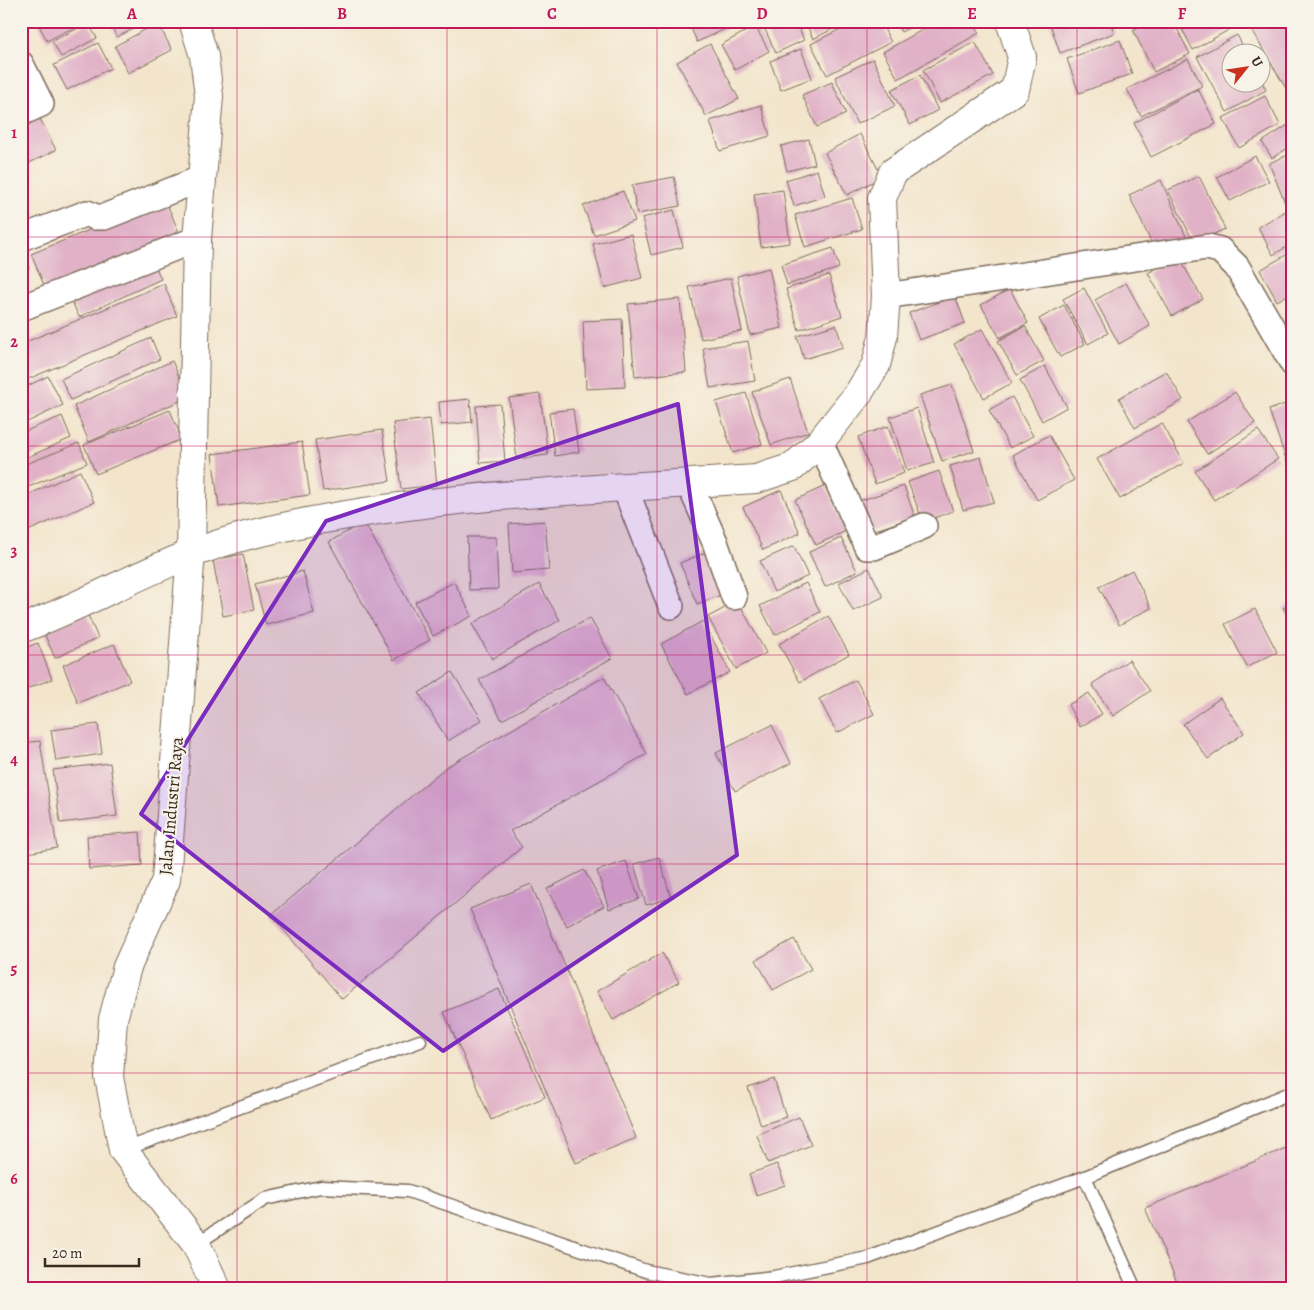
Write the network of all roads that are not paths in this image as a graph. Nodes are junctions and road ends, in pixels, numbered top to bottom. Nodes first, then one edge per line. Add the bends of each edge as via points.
1 (193, 21) edge
2 (1010, 21) edge
3 (21, 64) edge
4 (21, 113) edge
5 (202, 178) junction
6 (21, 238) edge
7 (197, 239) junction
8 (886, 296) junction
9 (21, 308) edge
10 (1293, 364) edge
11 (820, 442) junction
12 (689, 483) junction
13 (625, 488) junction
14 (924, 526) dead end
15 (191, 552) junction
16 (734, 597) dead end
17 (670, 606) dead end
18 (21, 629) edge
19 (420, 1041) dead end
20 (1293, 1092) edge
21 (123, 1150) junction
22 (1085, 1177) junction
23 (196, 1244) junction
24 (218, 1289) edge
25 (1134, 1289) edge

1 - 5 street, Jalan Industri Raya via 204,56 209,96
2 - 8 street via 1022,57 1015,90 893,172 882,198
3 - 4 street via 40,104
5 - 6 street via 104,217 87,213
5 - 7 street, Jalan Industri Raya
7 - 9 street
7 - 15 street, Jalan Industri Raya
8 - 10 street via 1207,248 1220,250 1237,267
8 - 11 street via 883,337 876,365
11 - 12 street via 793,467 756,479
11 - 14 street via 868,546 874,547
12 - 13 street
12 - 16 street via 716,542
13 - 15 street via 386,509 253,534
13 - 17 street
15 - 18 street
15 - 21 street, Jalan Industri Raya via 166,880 127,966 113,1019 109,1077
19 - 21 lane
20 - 22 lane
21 - 23 street, Jalan Industri Raya
22 - 23 lane via 868,1258 774,1278 711,1284 646,1271 408,1191 321,1187 266,1199
22 - 25 lane
23 - 24 street, Jalan Industri Raya

